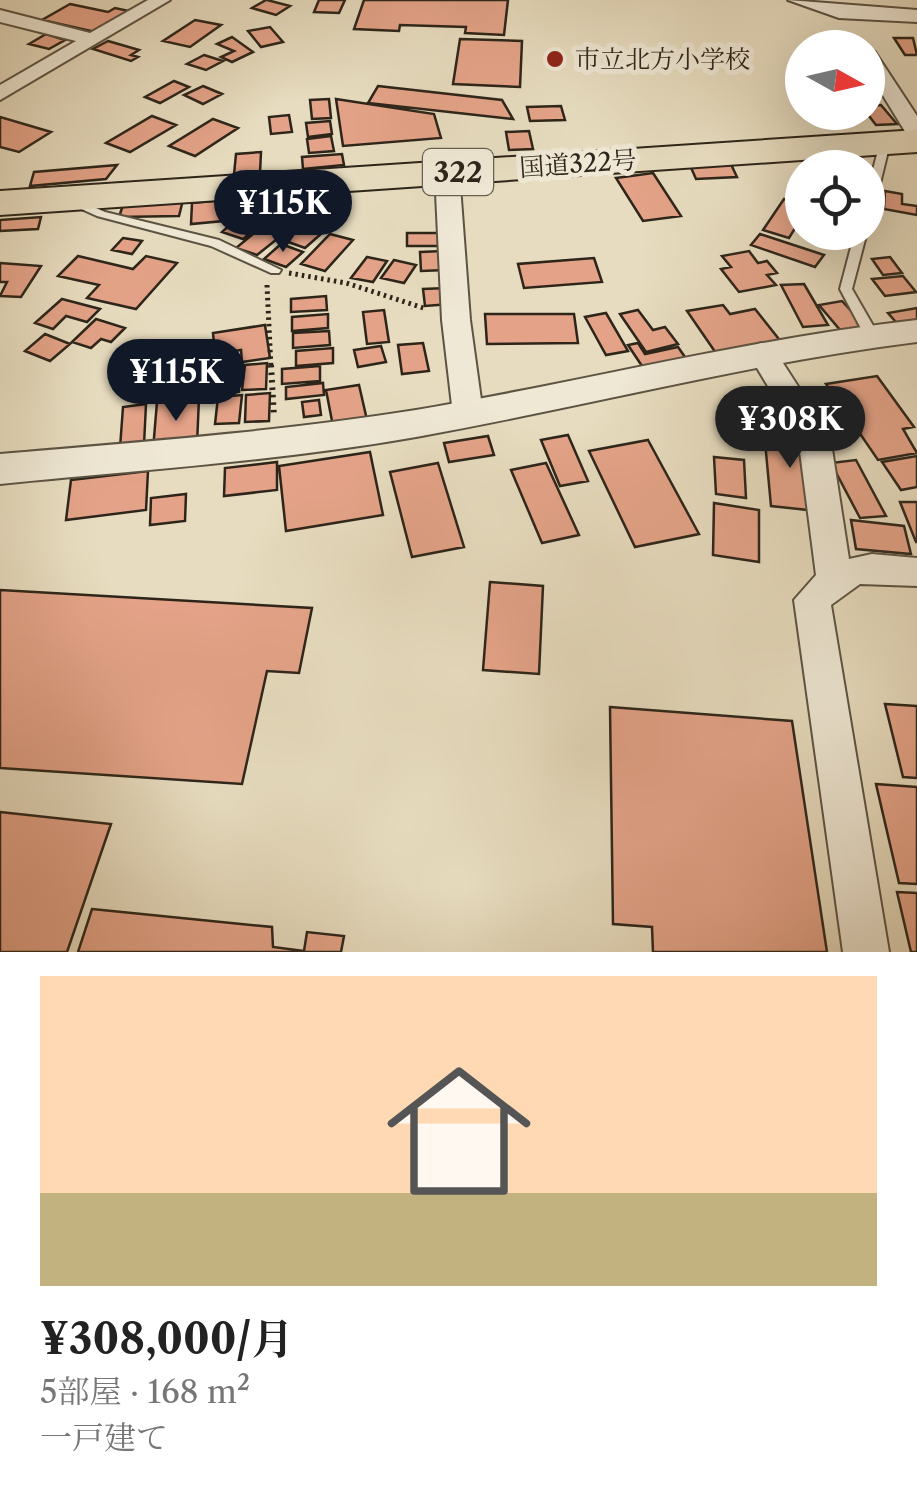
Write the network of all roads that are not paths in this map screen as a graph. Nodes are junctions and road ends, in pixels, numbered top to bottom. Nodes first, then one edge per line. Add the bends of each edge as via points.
1 (161, 0) edge
2 (797, 0) edge
3 (839, 12) junction
4 (0, 16) edge
5 (917, 16) edge
6 (850, 30) edge
7 (94, 40) junction
8 (885, 93) edge
9 (0, 94) edge
10 (906, 139) edge
11 (447, 172) junction
12 (885, 177) edge
13 (84, 198) junction
14 (0, 203) edge
15 (856, 250) edge
16 (274, 270) road end
17 (917, 332) edge
18 (872, 336) junction
19 (762, 353) junction
20 (468, 414) junction
21 (0, 468) edge
22 (917, 572) edge
23 (834, 577) junction
24 (866, 952) edge

1 - 7 street
2 - 3 street
3 - 5 street
3 - 6 street
4 - 7 street
7 - 9 street
8 - 10 street
10 - 11 highway, 国道322号 / 322
10 - 12 lane
11 - 13 highway, 国道322号 / 322
11 - 20 street
13 - 14 highway, 国道322号 / 322
13 - 16 lane via 83,207 100,214 215,243
15 - 18 lane via 846,289
17 - 18 street
18 - 19 street
19 - 20 street
19 - 23 street via 814,436
20 - 21 street via 276,442
22 - 23 street via 880,569
23 - 24 street via 812,600

